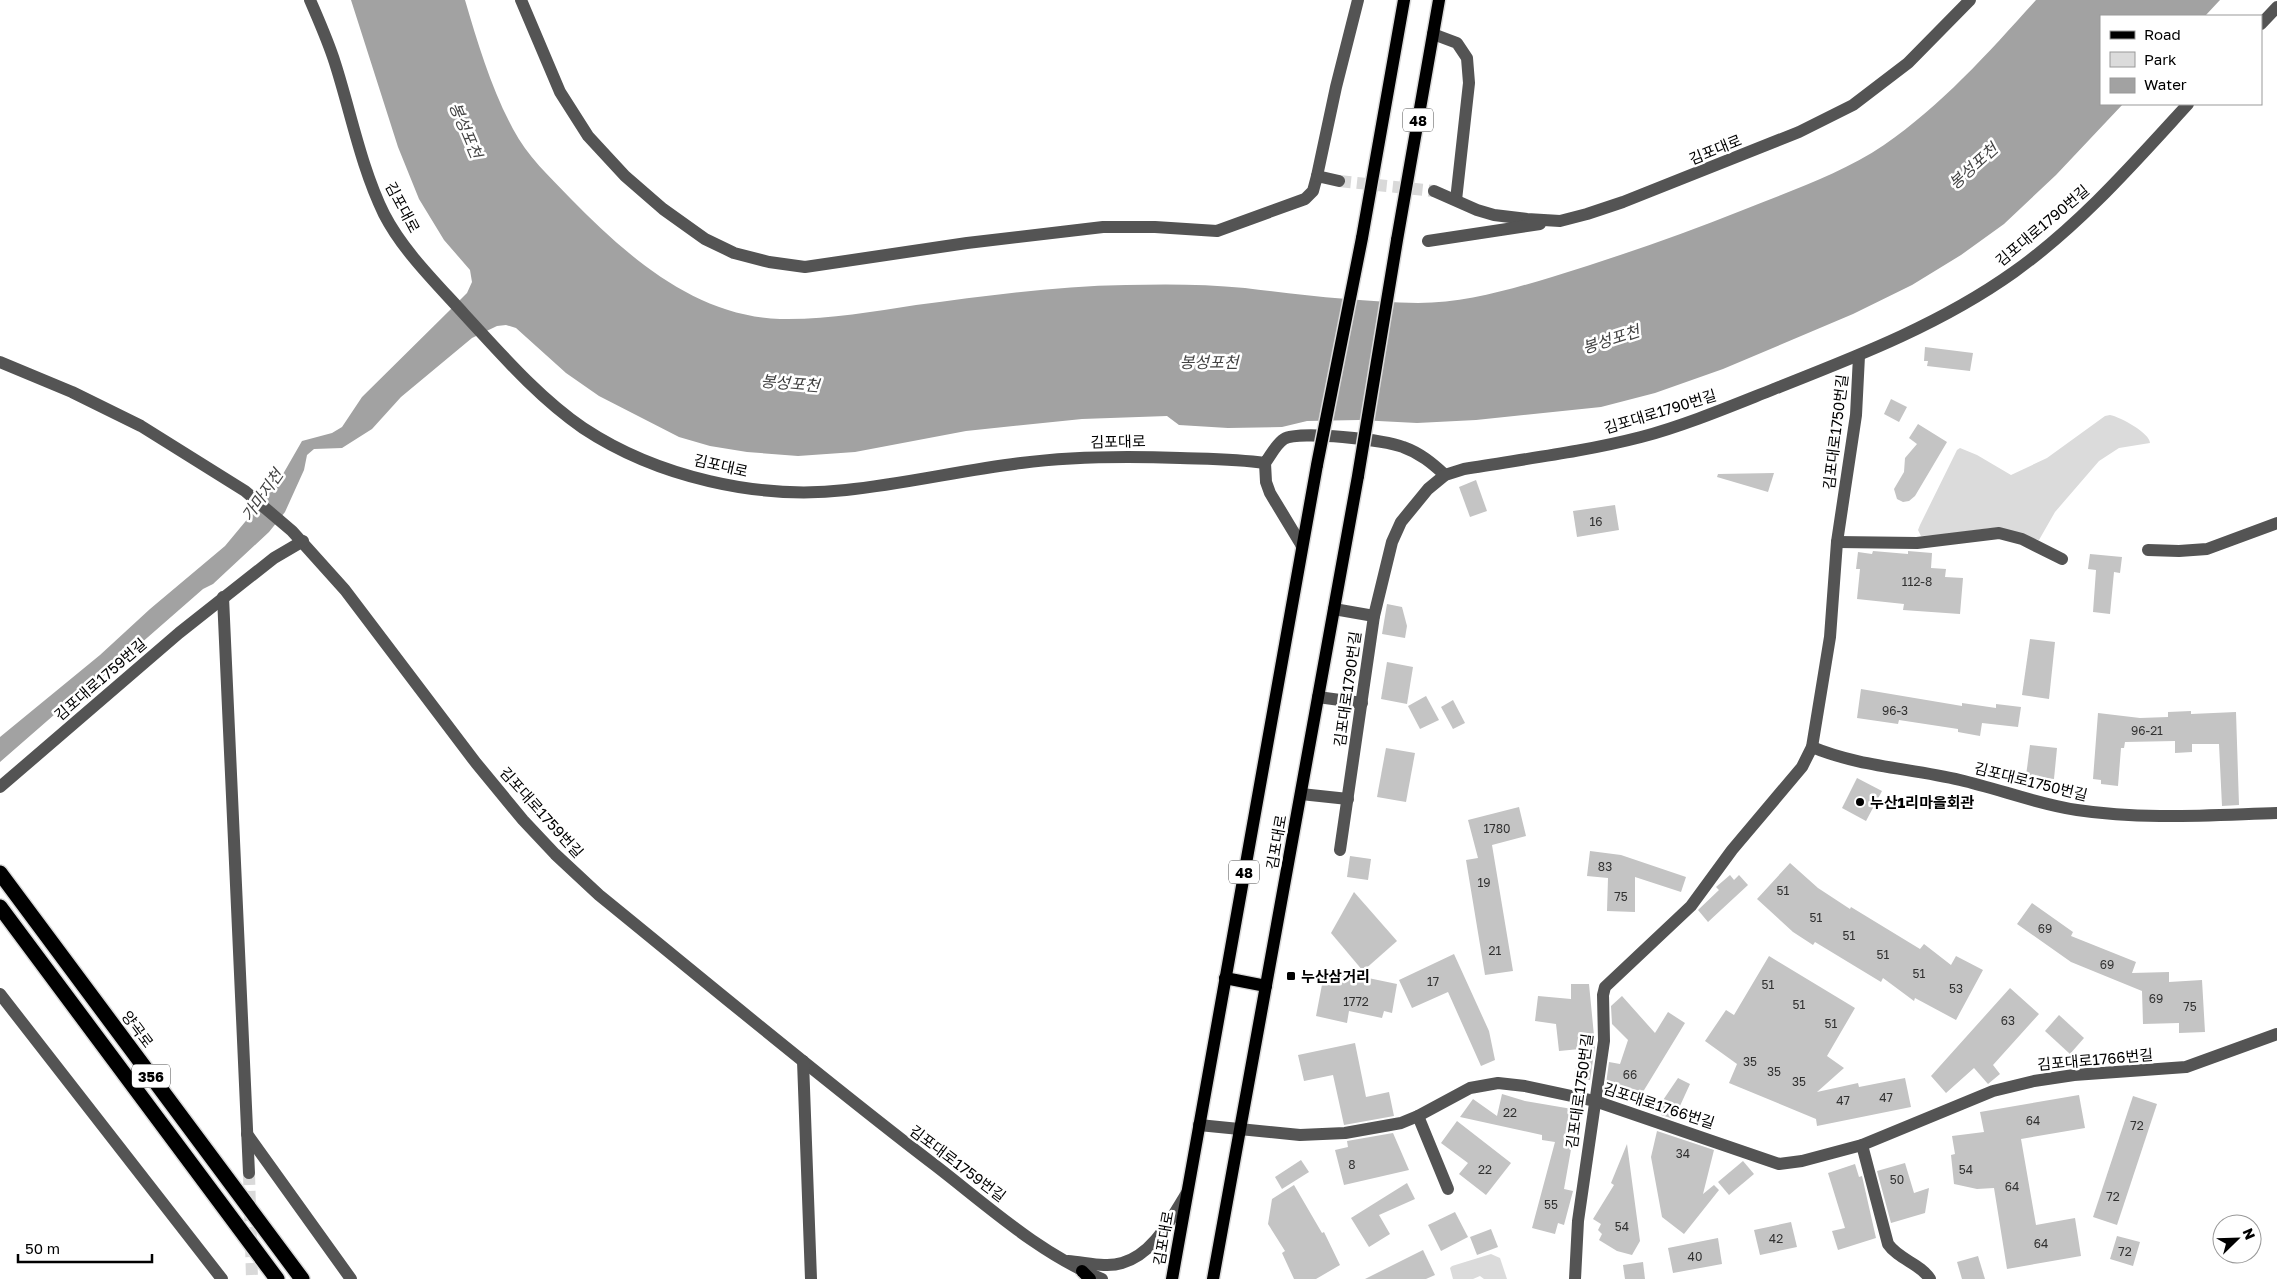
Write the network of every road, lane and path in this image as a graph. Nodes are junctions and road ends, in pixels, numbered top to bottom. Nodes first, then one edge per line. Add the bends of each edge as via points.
1 (310, 0) edge
2 (522, 0) edge
3 (1358, 0) edge
4 (1404, 0) edge
5 (1439, 0) edge
6 (1970, 0) edge
7 (2277, 7) edge
8 (2262, 23) edge
9 (1433, 34) junction
10 (2187, 105) edge
11 (1317, 176) junction
12 (1338, 181) tunnel mouth
13 (1434, 191) tunnel mouth
14 (1456, 200) junction
15 (1560, 221) junction
16 (1428, 240) dead end
17 (1859, 356) junction
18 (0, 362) edge
19 (1266, 463) junction
20 (1445, 474) junction
21 (2277, 524) edge
22 (303, 541) junction
23 (1837, 542) junction
24 (1302, 546) junction
25 (2148, 550) dead end
26 (2062, 559) dead end
27 (223, 597) junction
28 (1334, 609) junction
29 (1374, 616) junction
30 (1318, 697) junction
31 (1362, 703) junction
32 (1812, 747) junction
33 (0, 787) edge
34 (1301, 794) junction
35 (1348, 799) junction
36 (2277, 813) edge
37 (1340, 850) dead end
38 (0, 873) edge
39 (0, 907) edge
40 (1225, 978) junction
41 (1266, 986) junction
42 (0, 994) edge
43 (2277, 1034) edge
44 (803, 1060) junction
45 (1596, 1101) junction
46 (1418, 1116) junction
47 (1199, 1126) junction
48 (1240, 1131) junction
49 (247, 1134) junction
50 (1862, 1145) junction
51 (249, 1173) tunnel mouth
52 (1448, 1189) dead end
53 (1187, 1193) junction
54 (1066, 1261) junction
55 (1086, 1275) edge
56 (222, 1279) edge
57 (277, 1279) edge
58 (302, 1279) edge
59 (351, 1279) edge
60 (811, 1279) edge
61 (1102, 1279) edge
62 (1172, 1279) edge
63 (1213, 1279) edge
64 (1575, 1279) edge
65 (1930, 1279) edge

1 - 19 street, 김포대로 via 334,59 375,193 395,233 428,275 502,356 559,409 614,446 682,472 749,488 790,492 841,491 1021,463 1100,456
2 - 11 street via 560,92 588,136 625,176 705,239 734,253 769,262 805,267 1103,227 1217,231 1305,199 1313,191
3 - 11 street
4 - 24 main road, 김포대로 / 48, bridge
5 - 9 main road, 김포대로 / 48
6 - 15 street, 김포대로 via 1908,63 1853,105 1799,132 1698,173 1623,202
7 - 8 street
9 - 14 street via 1457,43 1467,58 1469,83
9 - 28 main road, 김포대로 / 48, bridge
10 - 17 street, 김포대로1790번길 via 2091,207 2015,272 1960,307
11 - 12 street
13 - 14 street, 김포대로
14 - 15 street, 김포대로 via 1494,215
15 - 16 street
17 - 20 street, 김포대로1790번길 via 1643,436
17 - 23 street, 김포대로1750번길 via 1856,415
18 - 22 street, 김포대로1759번길 via 72,392 140,426 245,491
19 - 20 street via 1284,439 1302,435 1401,446
19 - 24 street via 1266,482 1270,493
20 - 29 street, 김포대로1790번길 via 1413,505 1401,522 1392,542
21 - 25 street via 2206,549
22 - 27 street, 김포대로1759번길 via 274,558
22 - 44 street, 김포대로1759번길 via 345,590 476,763 555,854 599,895
23 - 26 street via 1917,543 1998,533 2022,538
23 - 32 street, 김포대로1750번길 via 1830,636
24 - 40 main road, 김포대로 / 48
27 - 33 street, 김포대로1759번길
27 - 49 street
28 - 29 street
28 - 30 main road, 김포대로 / 48
29 - 31 street, 김포대로1790번길
30 - 31 street
30 - 34 main road, 김포대로 / 48
31 - 35 street, 김포대로1790번길
32 - 36 street, 김포대로1750번길 via 1852,761 1959,780 2077,810 2133,816
32 - 45 street, 김포대로1750번길 via 1802,767 1732,850 1691,906 1604,987 1604,1041
34 - 35 street
34 - 41 main road, 김포대로 / 48
35 - 37 street, 김포대로1790번길
38 - 58 highway, 양곡로 / 356
39 - 57 highway, 356
40 - 41 main road
40 - 47 main road, 김포대로 / 48
41 - 48 main road, 김포대로 / 48
42 - 56 street
43 - 50 street, 김포대로1766번길 via 2186,1067 2074,1075 1993,1091
44 - 54 street, 김포대로1759번길 via 998,1214
44 - 60 street
45 - 46 street, 김포대로1766번길 via 1524,1086 1490,1083 1461,1092
45 - 50 street, 김포대로1766번길 via 1779,1164
45 - 64 street, 김포대로1750번길 via 1578,1221
46 - 48 street, 김포대로1766번길 via 1385,1127 1345,1133 1300,1135
46 - 52 street
47 - 48 street, 김포대로1766번길
47 - 53 main road, 김포대로 / 48
48 - 63 main road, 김포대로 / 48
49 - 51 street
49 - 59 street
50 - 65 street via 1888,1244
53 - 54 street via 1158,1236 1146,1250 1133,1258 1110,1264
53 - 62 main road, 김포대로 / 48
54 - 55 street, 김포대로1759번길
55 - 61 street, 김포대로1759번길

